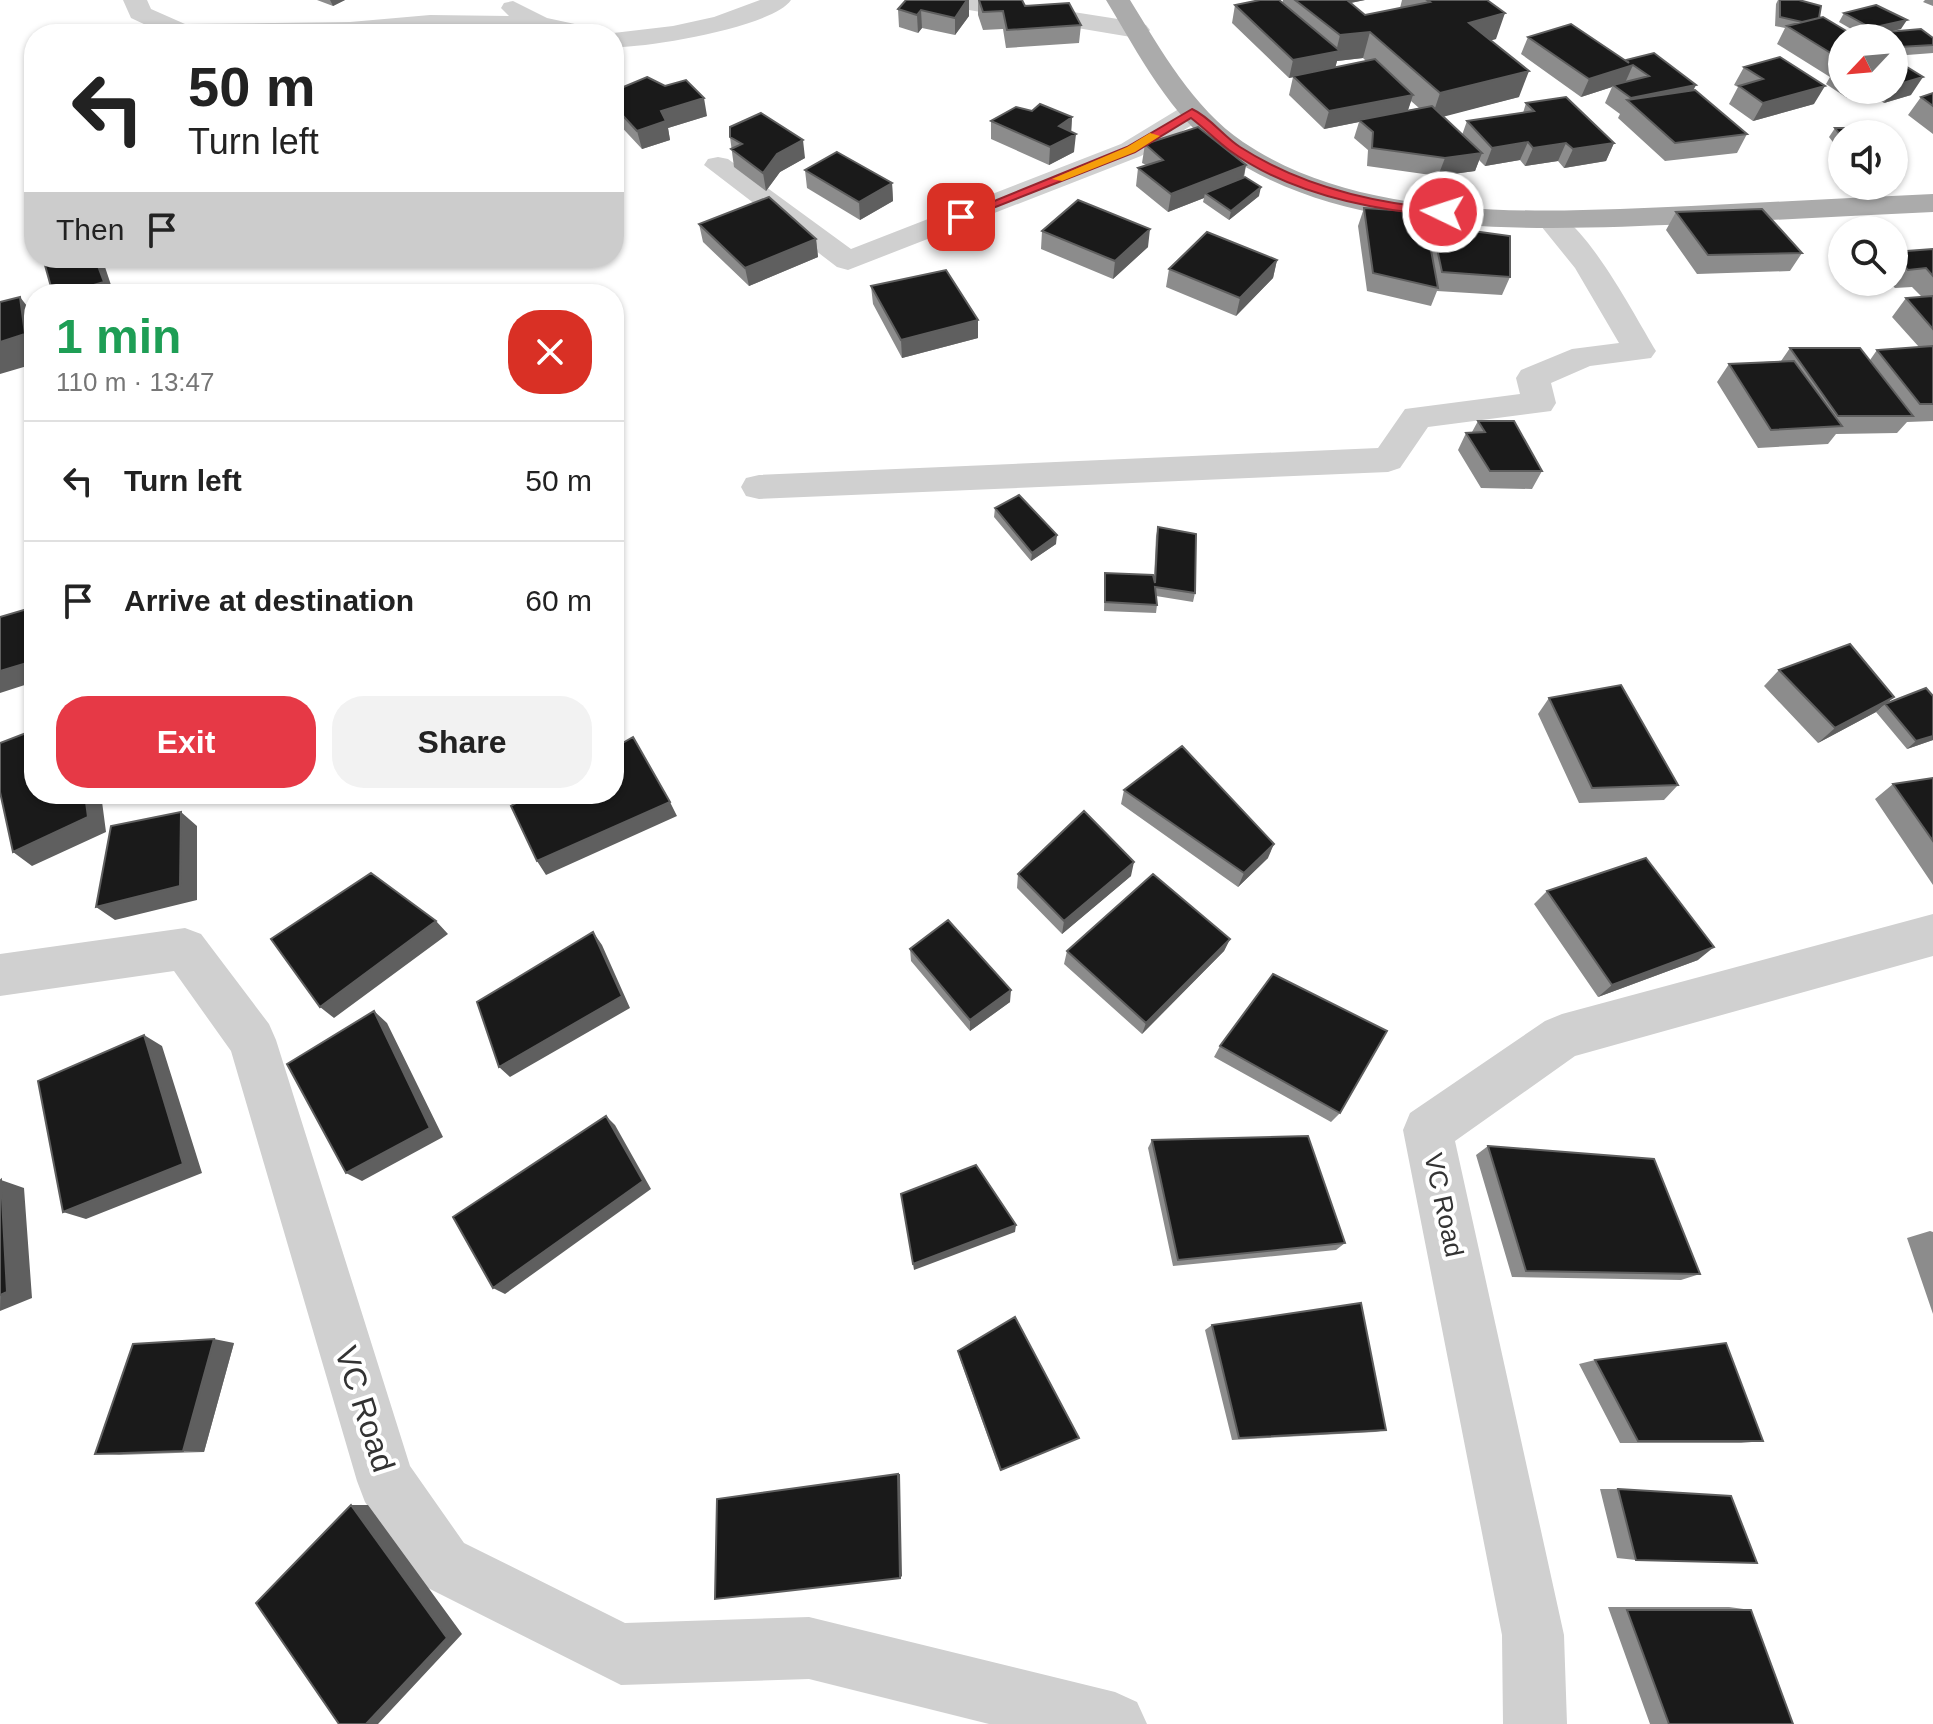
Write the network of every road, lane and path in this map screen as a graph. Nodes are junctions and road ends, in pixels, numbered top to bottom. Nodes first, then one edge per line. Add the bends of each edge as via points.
1 (135, 0) edge
2 (500, 0) edge
3 (779, 0) edge
4 (951, 0) edge
5 (1118, 0) edge
6 (164, 24) edge
7 (410, 24) edge
8 (539, 24) joint
9 (1137, 30) junction
10 (624, 38) edge
11 (1192, 113) junction
12 (718, 165) dead end
13 (1933, 203) edge
14 (1552, 221) junction
15 (759, 487) dead end
16 (1933, 935) edge
17 (0, 975) edge
18 (1115, 1724) edge
19 (1535, 1724) edge

1 - 6 street via 140,13
2 - 8 street
3 - 10 street via 699,29
4 - 9 street
5 - 9 main road
7 - 8 street
9 - 11 main road
11 - 12 street via 1131,150 848,261
11 - 14 main road via 1234,148 1291,180 1389,208
13 - 14 main road
14 - 15 street via 1588,264 1640,351 1584,356 1533,378 1539,403 1417,417 1388,460
16 - 19 street, VC Road via 1562,1037 1428,1130 1533,1635
17 - 18 street, VC Road via 185,949 252,1040 386,1481 443,1564 621,1654 809,1648

